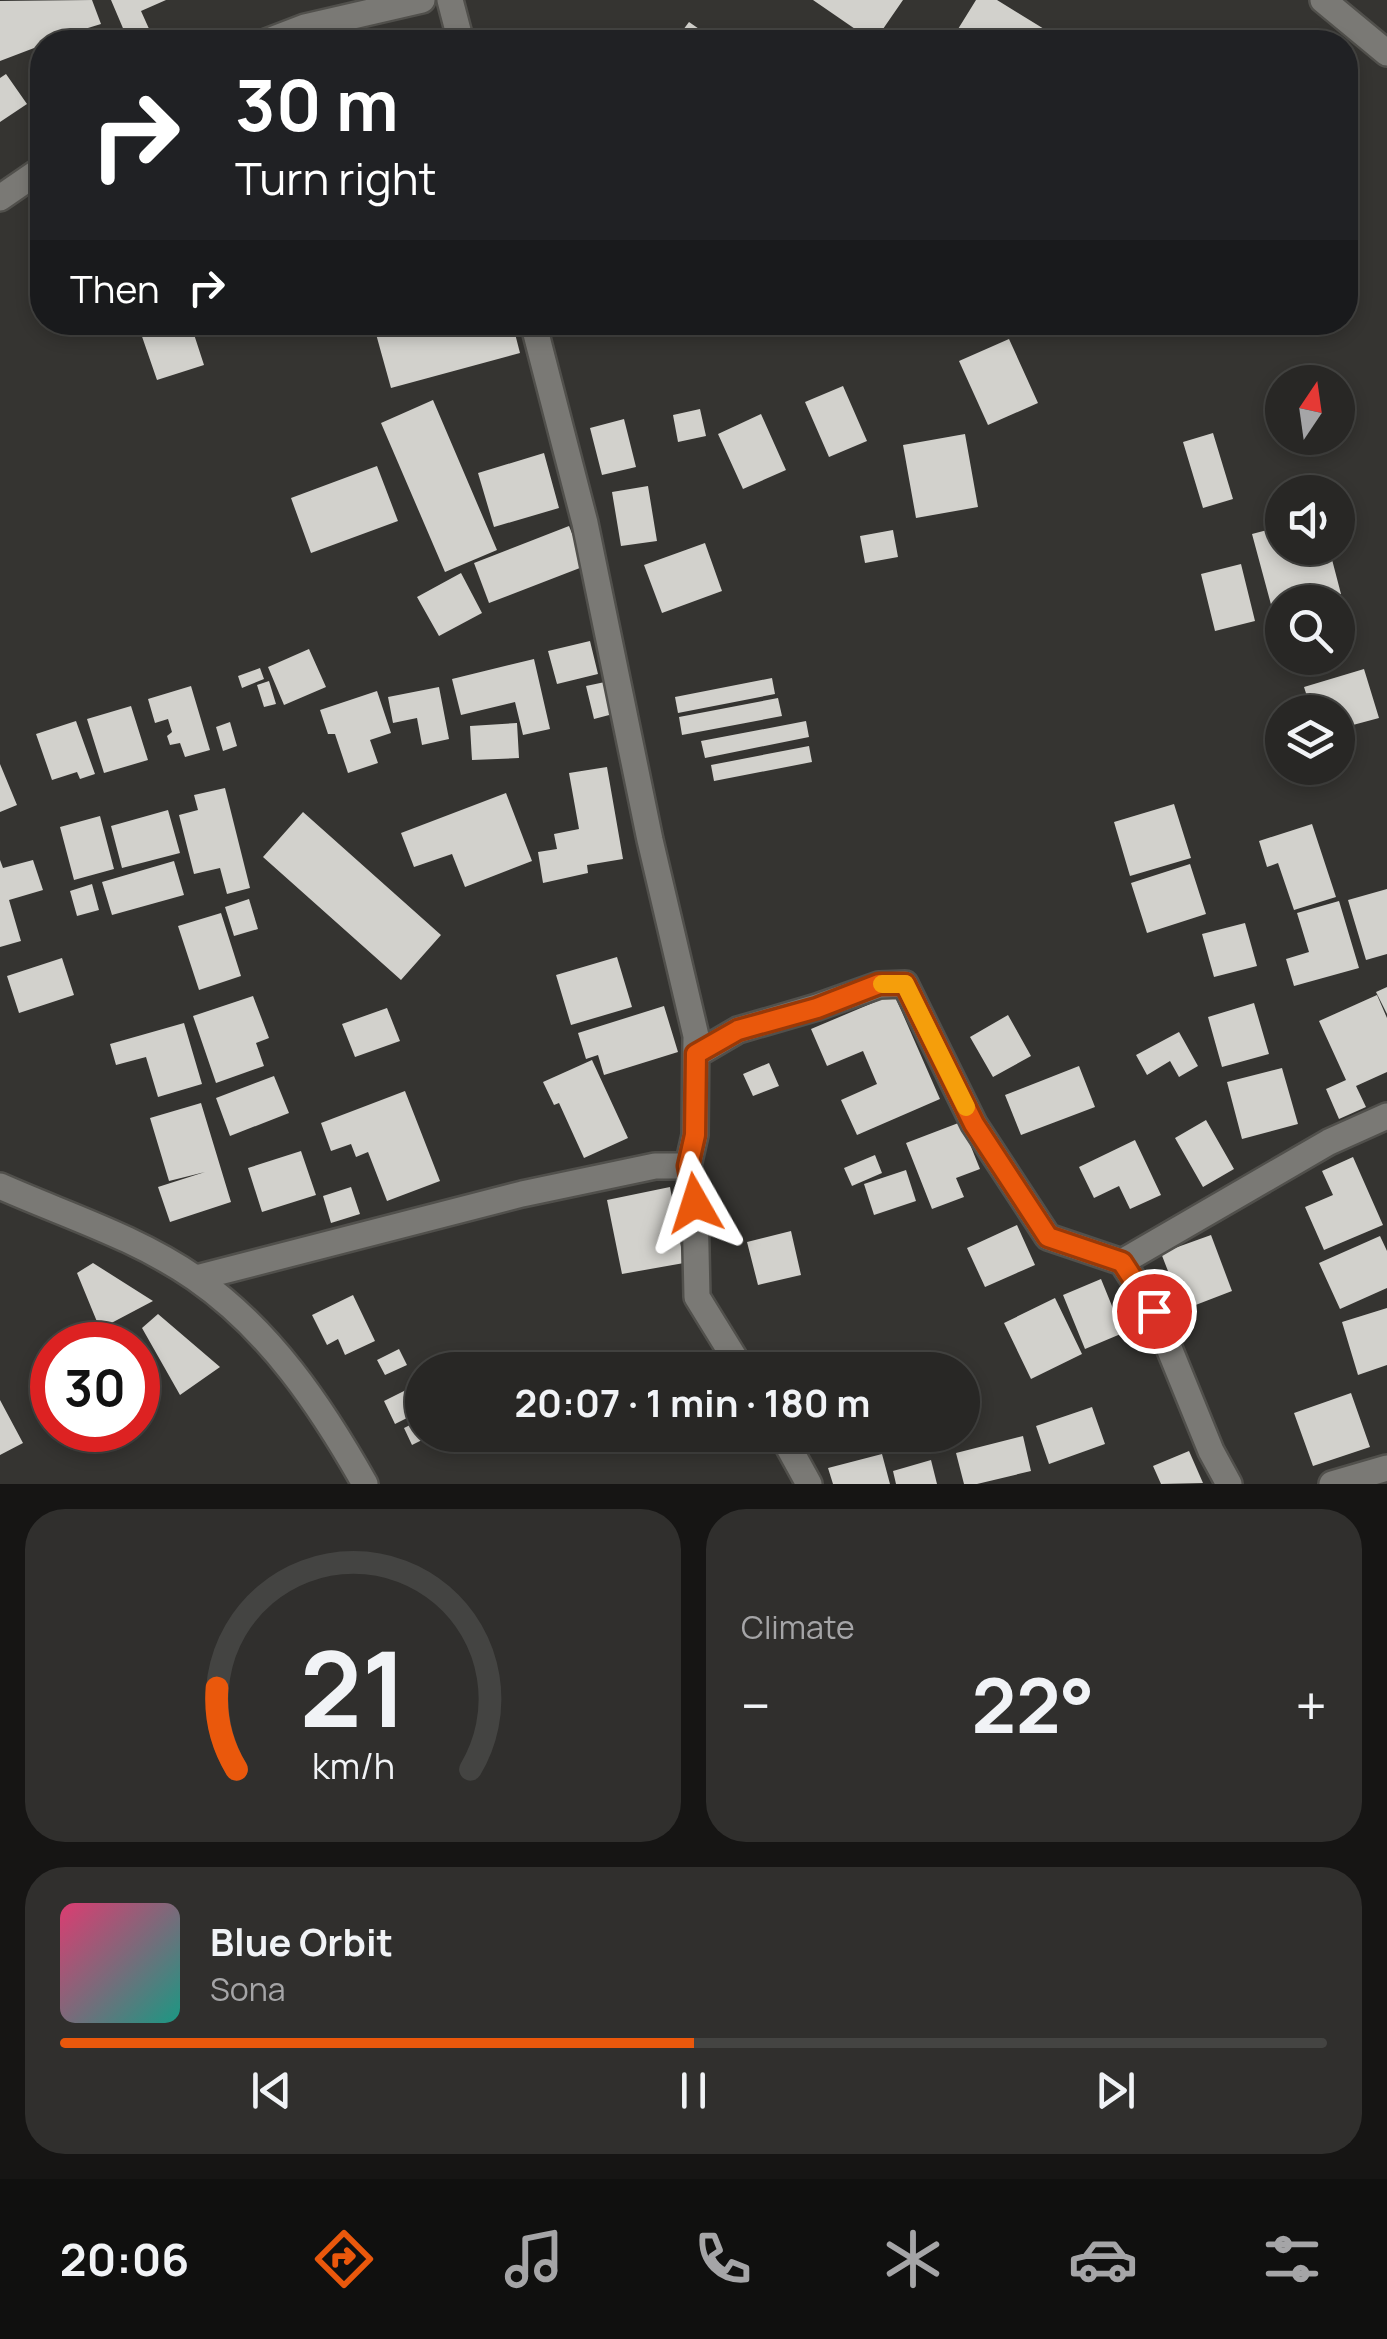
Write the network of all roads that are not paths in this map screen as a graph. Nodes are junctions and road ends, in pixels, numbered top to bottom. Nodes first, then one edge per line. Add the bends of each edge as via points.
1 (422, 0) edge
2 (450, 0) edge
3 (1323, 0) edge
4 (297, 30) edge
5 (458, 30) edge
6 (1387, 53) edge
7 (30, 177) edge
8 (0, 198) edge
9 (536, 335) edge
10 (696, 1054) junction
11 (1387, 1116) edge
12 (688, 1166) junction
13 (0, 1186) edge
14 (1122, 1262) junction
15 (196, 1278) junction
16 (731, 1352) edge
17 (792, 1452) edge
18 (1387, 1468) edge
19 (365, 1484) edge
20 (810, 1484) edge
21 (1229, 1484) edge
22 (1332, 1484) edge

1 - 4 street
2 - 5 street
3 - 6 street
7 - 8 street
9 - 10 street via 585,523
10 - 12 street
10 - 14 street via 738,1030 879,984 905,984 974,1124 1048,1237
11 - 14 street via 1328,1142
12 - 15 street via 655,1166 522,1194
12 - 16 street via 698,1297
13 - 15 street via 127,1240
14 - 21 street via 1154,1311
15 - 19 street via 265,1338 326,1415
17 - 20 street
18 - 22 street

